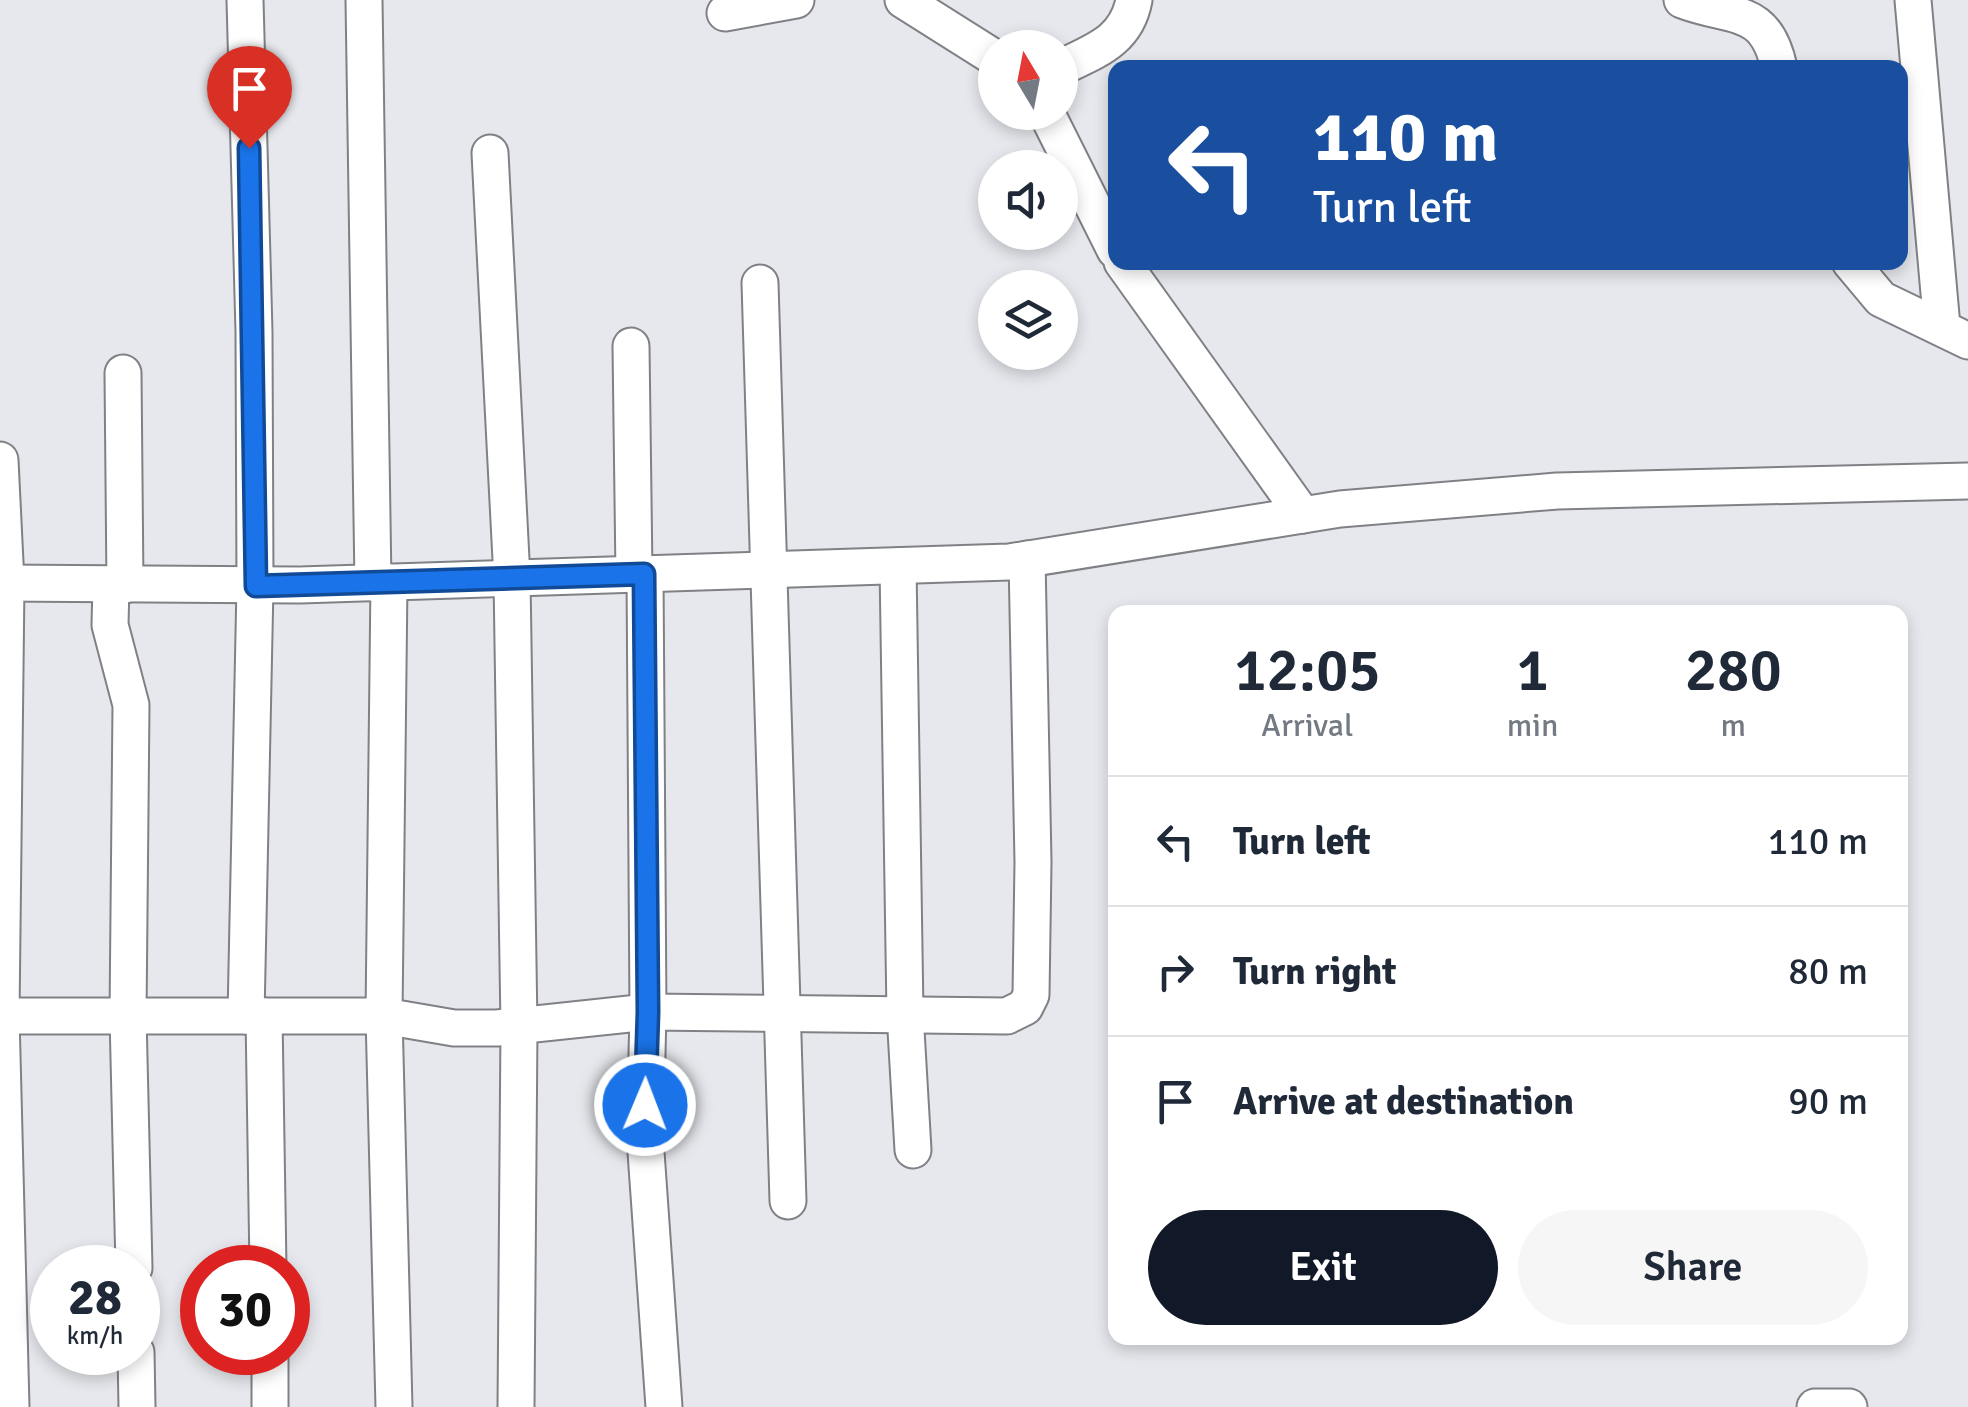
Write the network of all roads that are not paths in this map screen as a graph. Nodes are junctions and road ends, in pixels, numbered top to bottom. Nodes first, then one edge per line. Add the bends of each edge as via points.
1 (245, 0) edge
2 (364, 0) edge
3 (796, 0) edge
4 (902, 0) edge
5 (1134, 0) edge
6 (1682, 0) edge
7 (1913, 0) edge
8 (725, 13) dead end
9 (978, 47) edge
10 (1078, 59) edge
11 (1777, 60) edge
12 (1055, 130) edge
13 (490, 153) dead end
14 (1108, 236) edge
15 (1128, 270) edge
16 (1857, 270) edge
17 (760, 283) dead end
18 (1955, 334) edge
19 (630, 346) dead end
20 (123, 373) dead end
21 (0, 460) edge
22 (1968, 481) edge
23 (1303, 514) junction
24 (1027, 559) junction
25 (898, 566) junction
26 (771, 570) junction
27 (639, 574) junction
28 (512, 578) junction
29 (381, 583) junction
30 (3, 584) edge
31 (118, 585) junction
32 (256, 586) junction
33 (648, 1012) junction
34 (782, 1012) junction
35 (905, 1013) junction
36 (0, 1016) edge
37 (128, 1016) junction
38 (255, 1016) junction
39 (384, 1016) junction
40 (519, 1027) junction
41 (913, 1150) dead end
42 (788, 1201) dead end
43 (133, 1245) edge
44 (267, 1245) edge
45 (136, 1375) edge
46 (270, 1375) edge
47 (12, 1407) edge
48 (137, 1407) edge
49 (270, 1407) edge
50 (394, 1407) edge
51 (516, 1407) edge
52 (664, 1407) edge
53 (1815, 1407) edge
54 (1848, 1407) edge

1 - 32 street
2 - 29 street
3 - 8 street
4 - 9 street
5 - 10 street via 1124,30
6 - 11 street via 1755,21 1767,31
7 - 18 street
12 - 14 street
13 - 28 street
15 - 23 street
16 - 18 street via 1881,299
17 - 26 street
19 - 27 street
20 - 31 street
21 - 30 street
22 - 23 street via 1557,491
23 - 24 street
24 - 25 street
24 - 35 street via 1031,995 1025,1007 1007,1016
25 - 26 street
25 - 35 street
26 - 27 street
26 - 34 street
27 - 28 street
27 - 33 street
28 - 29 street
28 - 40 street
29 - 32 street
29 - 39 street
30 - 31 street
30 - 36 street
31 - 32 street
31 - 37 street via 110,625 131,704
32 - 38 street
33 - 34 street
33 - 40 street
33 - 52 street via 645,1138
34 - 35 street
34 - 42 street
35 - 41 street
36 - 37 street
36 - 47 street
37 - 38 street
37 - 43 street
38 - 39 street
38 - 44 street
39 - 40 street via 454,1028
39 - 50 street
40 - 51 street
45 - 48 street
46 - 49 street
53 - 54 street

